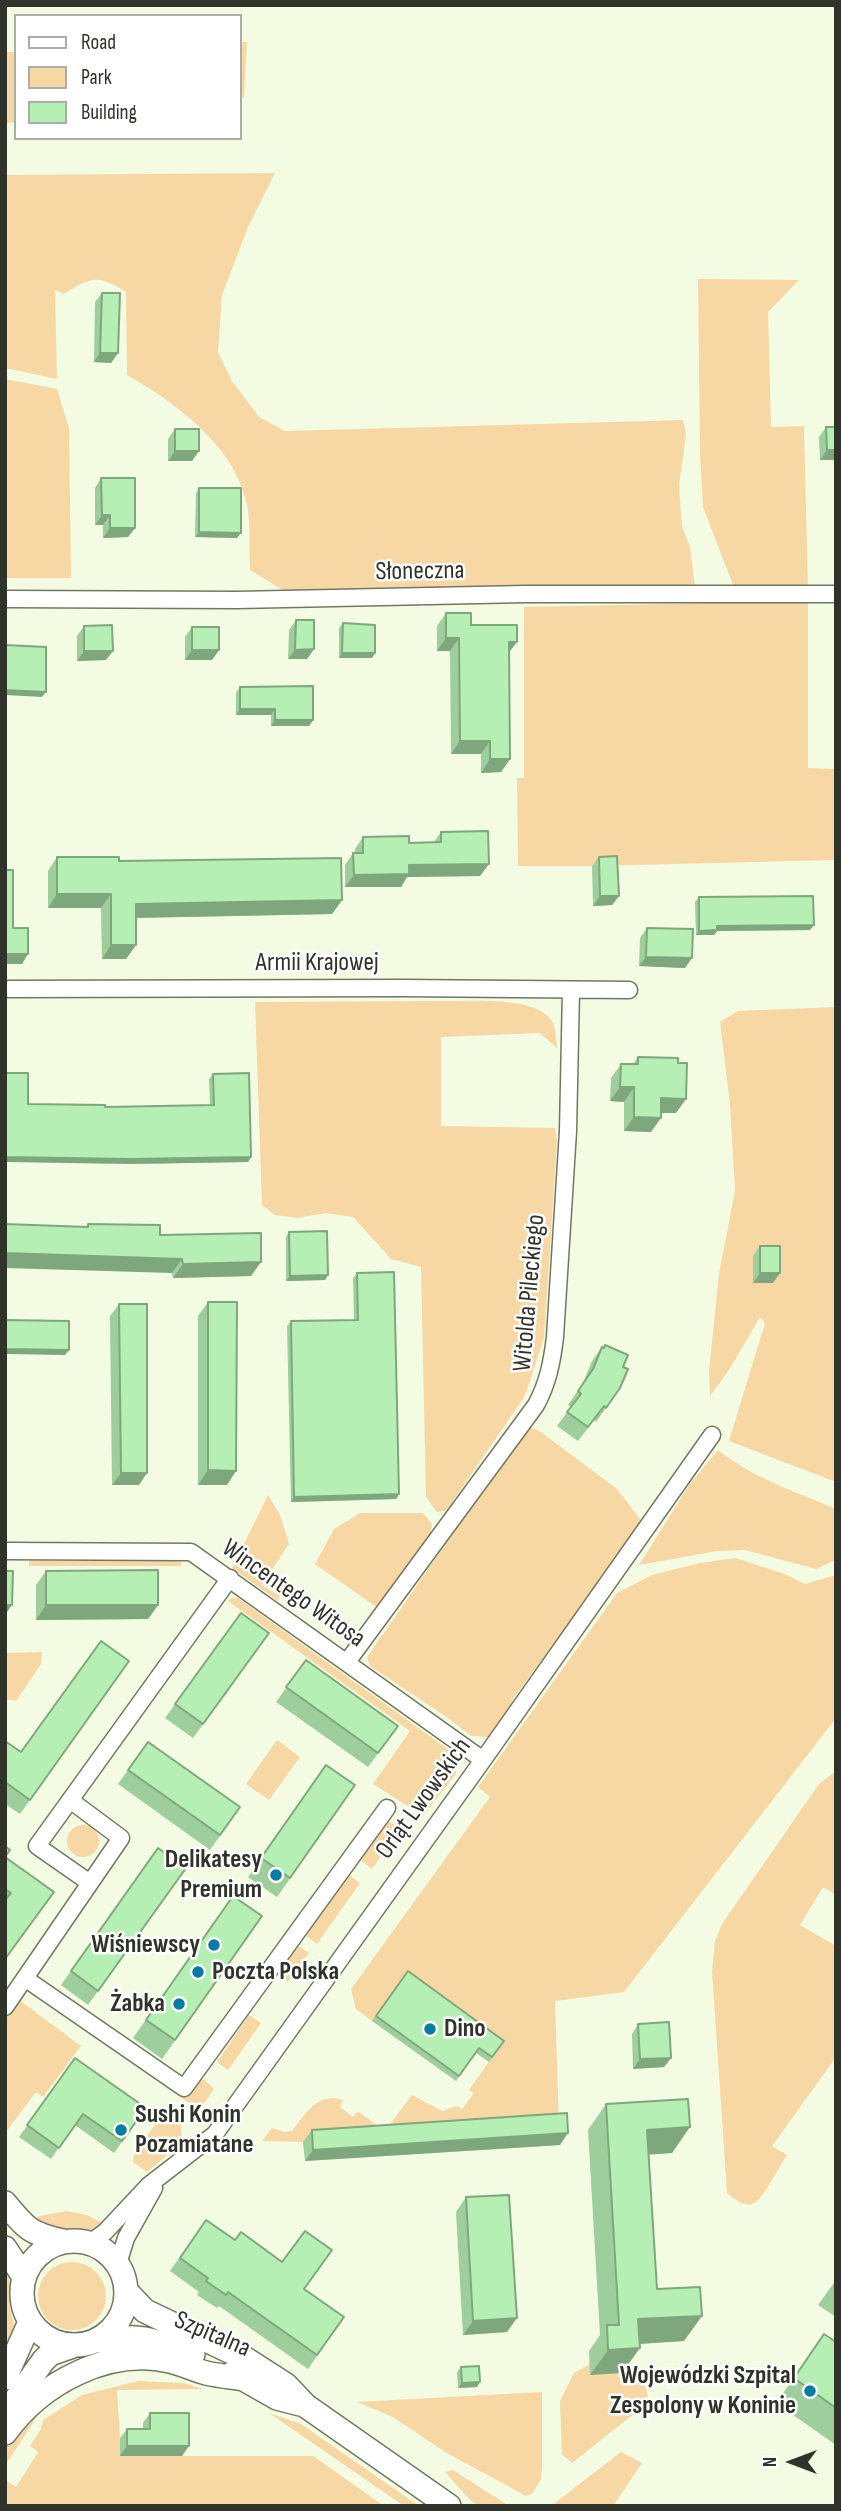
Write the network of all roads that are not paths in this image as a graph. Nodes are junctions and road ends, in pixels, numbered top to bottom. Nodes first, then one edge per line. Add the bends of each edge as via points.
1 (836, 594) edge
2 (5, 599) edge
3 (5, 989) edge
4 (571, 990) junction
5 (629, 990) dead end
6 (712, 1435) dead end
7 (5, 1551) edge
8 (230, 1578) junction
9 (347, 1662) junction
10 (483, 1760) junction
11 (70, 1800) junction
12 (387, 1808) dead end
13 (90, 1883) junction
14 (26, 1979) junction
15 (5, 2007) edge
16 (161, 2176) junction
17 (5, 2203) edge
18 (63, 2241) junction
19 (90, 2243) junction
20 (5, 2248) edge
21 (118, 2264) junction
22 (24, 2277) junction
23 (126, 2291) junction
24 (30, 2322) junction
25 (82, 2344) junction
26 (5, 2378) edge
27 (244, 2379) junction
28 (306, 2406) junction
29 (5, 2414) edge
30 (5, 2433) edge
31 (449, 2506) edge

1 - 2 street, Słoneczna
3 - 4 street, Armii Krajowej
4 - 5 street, Armii Krajowej
4 - 9 street, Witolda Pileckiego via 562,1227 555,1337 546,1388
6 - 10 street, Orląt Lwowskich
7 - 8 street, Wincentego Witosa via 191,1552
8 - 9 street, Wincentego Witosa
8 - 11 street
9 - 10 street, Wincentego Witosa
10 - 16 street, Orląt Lwowskich via 215,2134
11 - 13 street via 121,1838
11 - 13 street via 37,1846
12 - 14 street via 184,2088
13 - 14 street
14 - 15 street
16 - 19 street, Orląt Lwowskich
16 - 21 street, Orląt Lwowskich via 126,2238
17 - 18 street via 25,2227 39,2236
18 - 19 street
18 - 22 street via 40,2252
19 - 21 street
20 - 22 street
21 - 23 street
22 - 24 street via 23,2308
23 - 25 street via 125,2308 117,2323 106,2335
23 - 28 street, Szpitalna via 145,2311 244,2358 286,2385
24 - 25 street via 49,2339
24 - 26 street
25 - 27 street, Szpitalna via 117,2336 143,2337 199,2356
25 - 29 street via 50,2354
27 - 28 street, Szpitalna via 277,2398
27 - 30 street via 166,2360 117,2361 54,2386
28 - 31 street, Szpitalna

